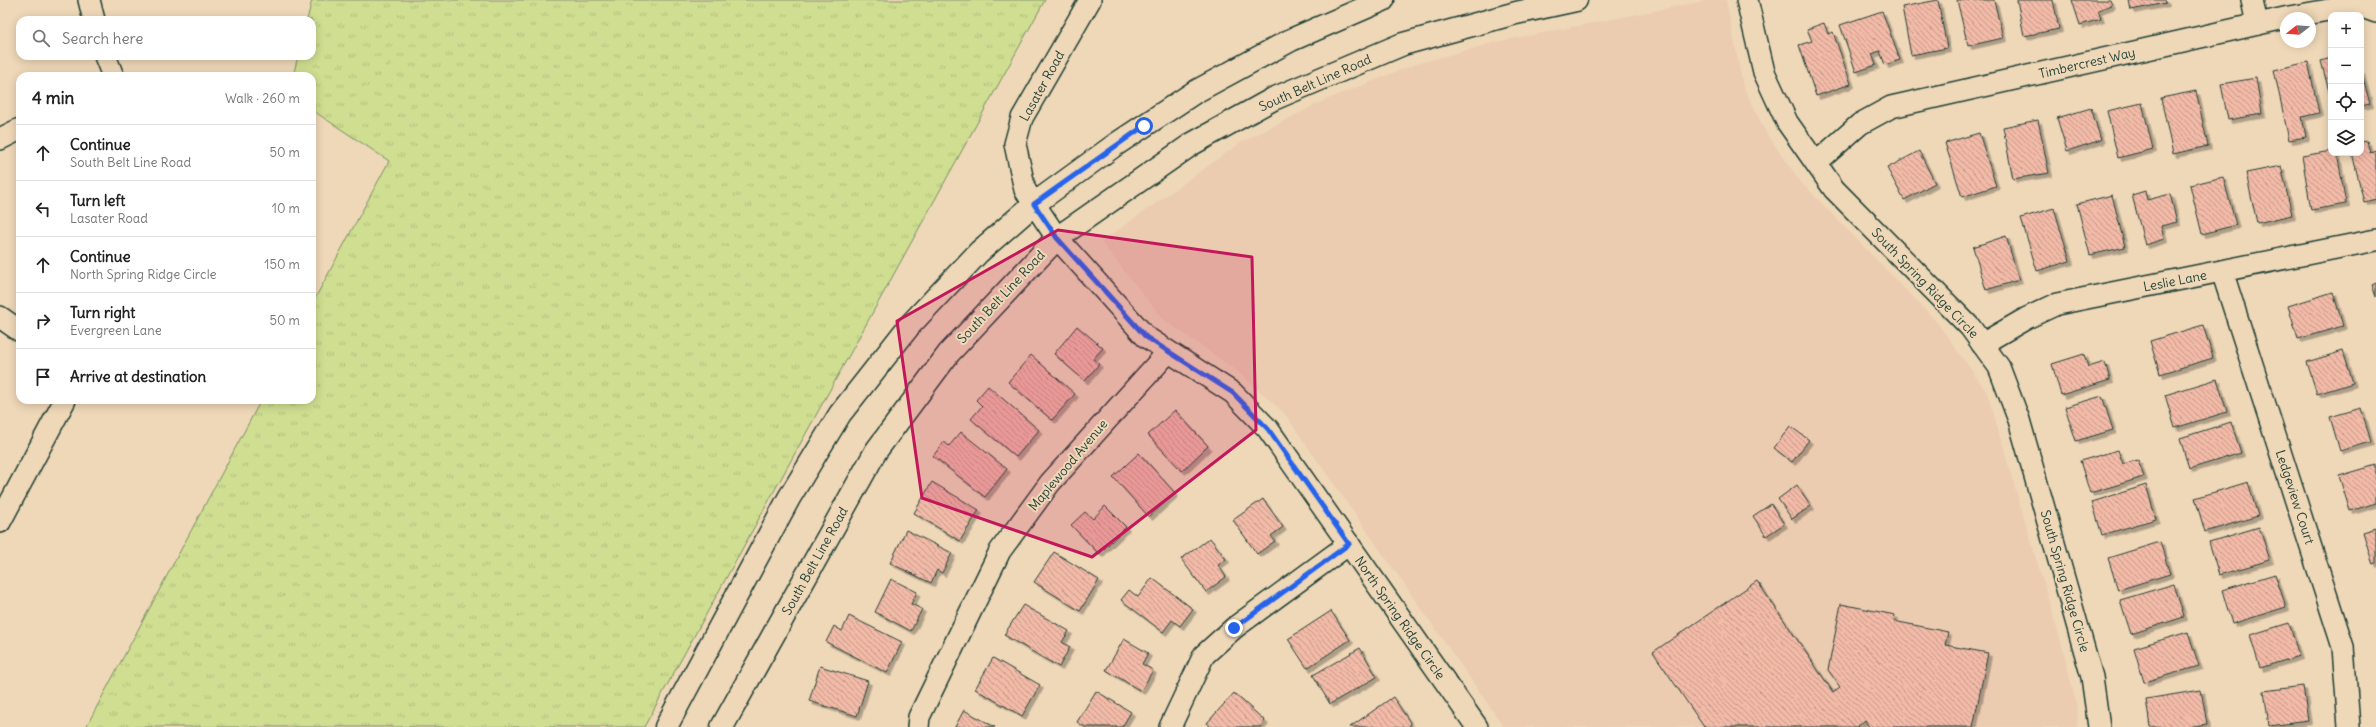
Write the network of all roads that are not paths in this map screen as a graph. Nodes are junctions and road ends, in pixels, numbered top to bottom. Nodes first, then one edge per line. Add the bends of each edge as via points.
1 (89, 0) edge
2 (1090, 0) edge
3 (1383, 0) edge
4 (1576, 0) edge
5 (1747, 0) edge
6 (2252, 0) edge
7 (2287, 8) edge
8 (2375, 11) edge
9 (93, 16) edge
10 (2257, 24) junction
11 (107, 60) edge
12 (111, 72) edge
13 (16, 131) edge
14 (0, 139) edge
15 (1816, 163) junction
16 (1034, 204) junction
17 (1057, 238) junction
18 (2376, 240) edge
19 (2222, 271) junction
20 (0, 317) edge
21 (16, 328) edge
22 (1982, 344) junction
23 (1168, 352) junction
24 (64, 404) edge
25 (0, 522) edge
26 (1349, 544) junction
27 (919, 722) edge
28 (666, 727) edge
29 (722, 727) edge
30 (1170, 727) edge
31 (1477, 727) edge
32 (2099, 727) edge
33 (2349, 727) edge

1 - 9 street
2 - 16 street, Lasater Road via 1022,118 1015,144 1025,190
3 - 16 main road via 1291,40 1195,92 1115,145
4 - 17 main road, South Belt Line Road via 1516,13 1403,44 1273,99 1192,144
5 - 15 street, South Spring Ridge Circle via 1764,72 1787,122
6 - 10 street
7 - 8 street, Timbercrest Way via 2357,5
7 - 10 street, Timbercrest Way
10 - 15 street, Timbercrest Way via 1891,107 1860,124
11 - 12 street
13 - 14 street
15 - 22 street, South Spring Ridge Circle via 1834,189 1970,327
16 - 17 street, Lasater Road
16 - 28 main road via 979,252 910,325 840,414 789,498
17 - 23 street, North Spring Ridge Circle via 1146,337
17 - 29 main road, South Belt Line Road via 949,354 876,451
18 - 19 street, Leslie Lane
19 - 22 street, Leslie Lane via 2057,304
19 - 33 street, Ledgeview Court via 2343,647
20 - 21 street
22 - 32 street, South Spring Ridge Circle via 1999,367 2019,420 2092,677
23 - 26 street, North Spring Ridge Circle via 1233,393 1268,429
23 - 27 street, Maplewood Avenue via 1050,483 1000,551
24 - 25 street
26 - 30 street via 1234,628 1204,655
26 - 31 street, North Spring Ridge Circle

